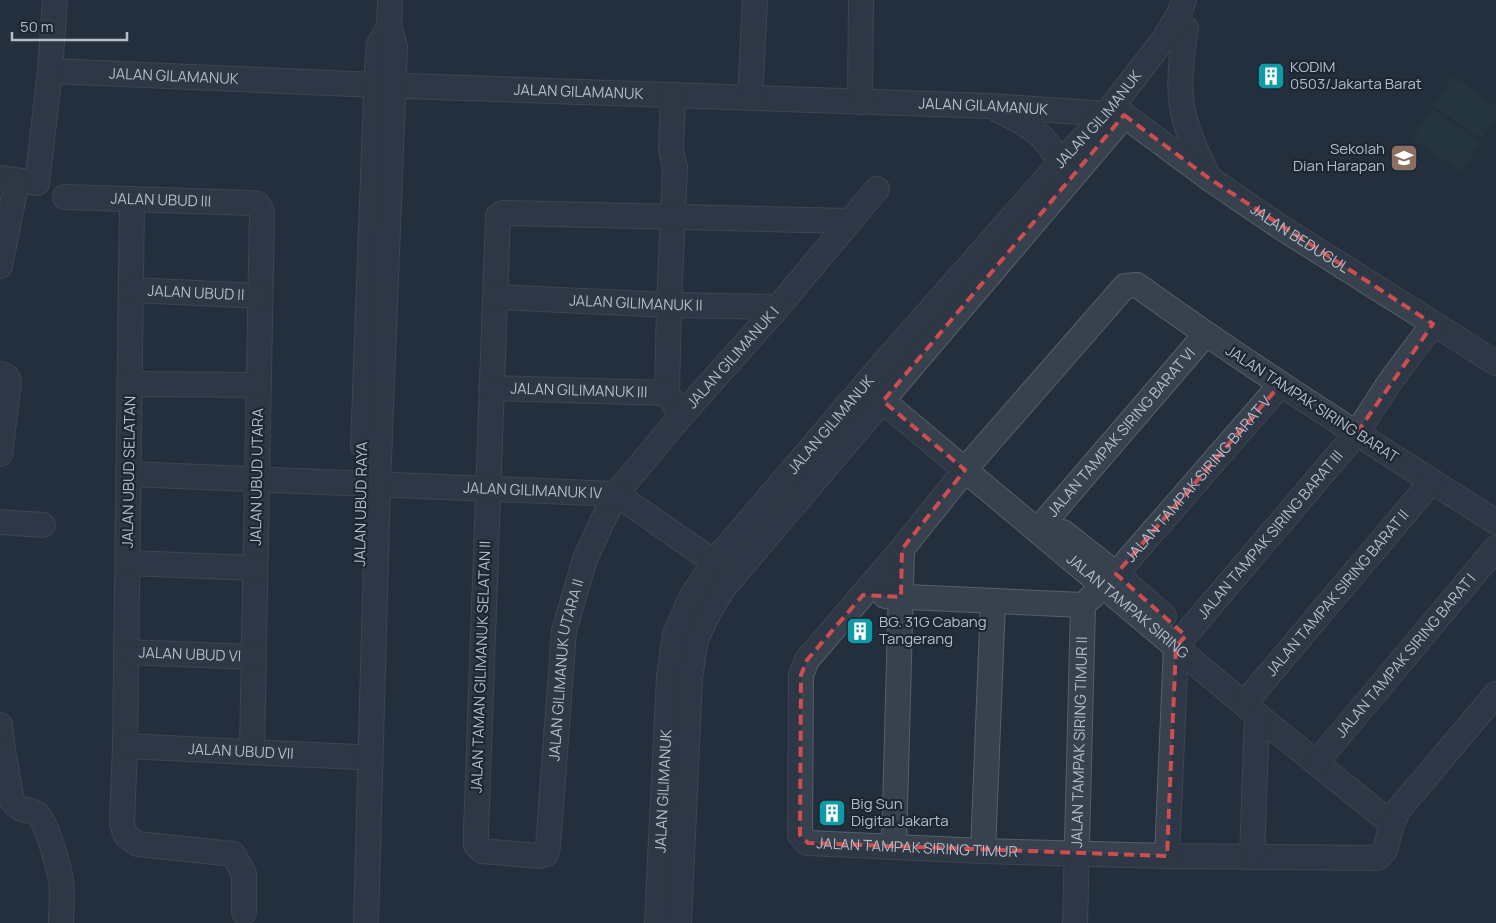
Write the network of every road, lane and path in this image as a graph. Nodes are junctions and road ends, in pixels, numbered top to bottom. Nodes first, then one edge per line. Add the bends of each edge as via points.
1 (55, 0) edge
2 (390, 0) edge
3 (754, 0) edge
4 (861, 0) edge
5 (1184, 0) edge
6 (1195, 0) edge
7 (1186, 28) junction
8 (50, 70) junction
9 (385, 85) junction
10 (679, 96) junction
11 (750, 98) junction
12 (860, 102) junction
13 (990, 106) junction
14 (1116, 114) junction
15 (1060, 162) junction
16 (1210, 179) junction
17 (18, 180) edge
18 (877, 189) dead end
19 (65, 197) dead end
20 (132, 199) junction
21 (258, 204) joint
22 (673, 216) junction
23 (850, 221) junction
24 (0, 266) edge
25 (1131, 284) joint
26 (131, 290) junction
27 (260, 296) junction
28 (495, 297) junction
29 (669, 305) junction
30 (778, 307) junction
31 (1433, 324) junction
32 (1205, 335) junction
33 (1496, 363) edge
34 (0, 374) edge
35 (130, 384) junction
36 (1281, 384) junction
37 (259, 385) junction
38 (879, 387) junction
39 (491, 388) junction
40 (667, 393) junction
41 (681, 416) junction
42 (1356, 434) junction
43 (0, 454) edge
44 (970, 465) junction
45 (128, 474) junction
46 (257, 479) junction
47 (1432, 481) junction
48 (370, 484) junction
49 (488, 489) junction
50 (616, 494) junction
51 (0, 522) edge
52 (1496, 522) edge
53 (1041, 524) junction
54 (43, 525) dead end
55 (1496, 548) edge
56 (902, 549) junction
57 (714, 562) junction
58 (128, 563) junction
59 (255, 568) junction
60 (1109, 580) junction
61 (863, 595) junction
62 (901, 597) junction
63 (993, 602) junction
64 (1083, 605) junction
65 (1181, 641) junction
66 (126, 652) junction
67 (254, 657) junction
68 (1496, 694) edge
69 (1251, 704) junction
70 (0, 725) edge
71 (125, 746) junction
72 (2, 752) edge
73 (252, 752) junction
74 (356, 757) junction
75 (1321, 757) junction
76 (1396, 817) junction
77 (894, 846) junction
78 (983, 851) junction
79 (1078, 853) junction
80 (546, 854) joint
81 (1166, 856) junction
82 (1252, 857) junction
83 (244, 912) dead end
84 (61, 923) edge
85 (352, 923) edge
86 (366, 923) edge
87 (657, 923) edge
88 (679, 923) edge
89 (1075, 923) edge

1 - 8 street
2 - 9 street, JALAN UBUD RAYA via 389,26 395,47
3 - 11 street
4 - 12 street
5 - 14 street, JALAN GILIMANUK via 1173,24
6 - 7 street, JALAN GILIMANUK
7 - 14 street, JALAN GILIMANUK via 1170,54
7 - 16 street via 1179,78 1181,108 1189,136
8 - 9 street, JALAN GILAMANUK
8 - 17 street
9 - 10 street, JALAN GILAMANUK
9 - 48 street, JALAN UBUD RAYA
10 - 11 street, JALAN GILAMANUK
10 - 22 street via 683,150 676,166
11 - 12 street, JALAN GILAMANUK
12 - 13 street, JALAN GILAMANUK
13 - 14 street, JALAN GILAMANUK
13 - 15 street via 1020,120 1038,133
14 - 15 street, JALAN GILIMANUK
14 - 16 street, JALAN BEDUGUL
14 - 38 street, JALAN GILIMANUK
15 - 38 street, JALAN GILIMANUK
16 - 31 street, JALAN BEDUGUL
17 - 24 street
18 - 23 street, JALAN GILIMANUK I
19 - 20 street, JALAN UBUD III
20 - 21 street, JALAN UBUD III
20 - 26 street, JALAN UBUD SELATAN
21 - 27 street, JALAN UBUD UTARA via 262,212
22 - 23 street
22 - 28 street, JALAN TAMAN GILIMANUK SELATAN II via 502,213 497,218
22 - 29 street
23 - 30 street, JALAN GILIMANUK I
25 - 32 street, JALAN TAMPAK SIRING BARAT
25 - 44 street, JALAN TAMPAK SIRING TIMUR via 1125,286
26 - 27 street, JALAN UBUD II
26 - 35 street, JALAN UBUD SELATAN
27 - 37 street, JALAN UBUD UTARA
28 - 29 street, JALAN GILIMANUK II
28 - 39 street, JALAN TAMAN GILIMANUK SELATAN II
29 - 30 street, JALAN GILIMANUK II
29 - 40 street
30 - 41 street, JALAN GILIMANUK I
31 - 33 street, JALAN BEDUGUL
31 - 42 street, JALAN TAMPAK SIRING BARAT III
32 - 36 street, JALAN TAMPAK SIRING BARAT
32 - 53 street, JALAN TAMPAK SIRING BARAT VI
34 - 43 street via 6,375 9,382
35 - 37 street
35 - 45 street, JALAN UBUD SELATAN
36 - 42 street, JALAN TAMPAK SIRING BARAT
36 - 60 street, JALAN TAMPAK SIRING BARAT V
37 - 46 street, JALAN UBUD UTARA
38 - 44 street, JALAN TAMPAK SIRING via 910,405
38 - 57 street, JALAN GILIMANUK
38 - 88 street, JALAN GILIMANUK via 725,586 696,639 690,677
39 - 40 street, JALAN GILIMANUK III
39 - 49 street, JALAN TAMAN GILIMANUK SELATAN II
40 - 41 street
41 - 50 street, JALAN GILIMANUK I
42 - 47 street, JALAN TAMPAK SIRING BARAT
42 - 65 street, JALAN TAMPAK SIRING BARAT III
44 - 53 street, JALAN TAMPAK SIRING
44 - 56 street, JALAN TAMPAK SIRING TIMUR
45 - 46 street, JALAN GILIMANUK IV
45 - 58 street, JALAN UBUD SELATAN
46 - 48 street, JALAN GILIMANUK IV
46 - 59 street, JALAN UBUD UTARA
47 - 52 street, JALAN TAMPAK SIRING BARAT
47 - 69 street, JALAN TAMPAK SIRING BARAT II
48 - 49 street, JALAN GILIMANUK IV
48 - 74 street, JALAN UBUD RAYA
48 - 86 street, JALAN UBUD RAYA
49 - 50 street, JALAN GILIMANUK IV
49 - 80 street, JALAN TAMAN GILIMANUK SELATAN II via 476,845 482,851
50 - 57 street, JALAN GILIMANUK IV
50 - 80 street, JALAN GILIMANUK UTARA II via 585,559 564,631
51 - 54 street
53 - 60 street, JALAN TAMPAK SIRING
55 - 75 street, JALAN TAMPAK SIRING BARAT I
56 - 61 street, JALAN TAMPAK SIRING TIMUR
56 - 62 street
57 - 87 street, JALAN GILIMANUK via 692,596 676,634 669,676
58 - 59 street
58 - 66 street, JALAN UBUD SELATAN
59 - 67 street, JALAN UBUD UTARA
60 - 64 street
60 - 65 street, JALAN TAMPAK SIRING
61 - 62 street
61 - 77 street, JALAN TAMPAK SIRING TIMUR via 807,660 801,675 800,835 808,843
62 - 63 street
62 - 77 street
63 - 64 street
63 - 78 street
64 - 79 street, JALAN TAMPAK SIRING TIMUR II
65 - 69 street, JALAN TAMPAK SIRING
65 - 81 street
66 - 67 street, JALAN UBUD VI
66 - 71 street, JALAN UBUD SELATAN
67 - 73 street, JALAN UBUD UTARA
68 - 76 street
69 - 75 street, JALAN TAMPAK SIRING
69 - 82 street
70 - 72 street
71 - 73 street, JALAN UBUD VII
71 - 83 street, JALAN UBUD SELATAN via 122,824 126,836 138,844 233,854 244,874
72 - 84 street via 12,801 40,817 46,828 61,881
73 - 74 street, JALAN UBUD VII
74 - 85 street, JALAN UBUD RAYA
75 - 76 street, JALAN TAMPAK SIRING
76 - 82 street, JALAN TAMPAK SIRING TIMUR via 1386,850 1377,858
77 - 78 street, JALAN TAMPAK SIRING TIMUR
78 - 79 street, JALAN TAMPAK SIRING TIMUR
79 - 81 street, JALAN TAMPAK SIRING TIMUR
79 - 89 street, JALAN TAMPAK SIRING TIMUR II
81 - 82 street, JALAN TAMPAK SIRING TIMUR

